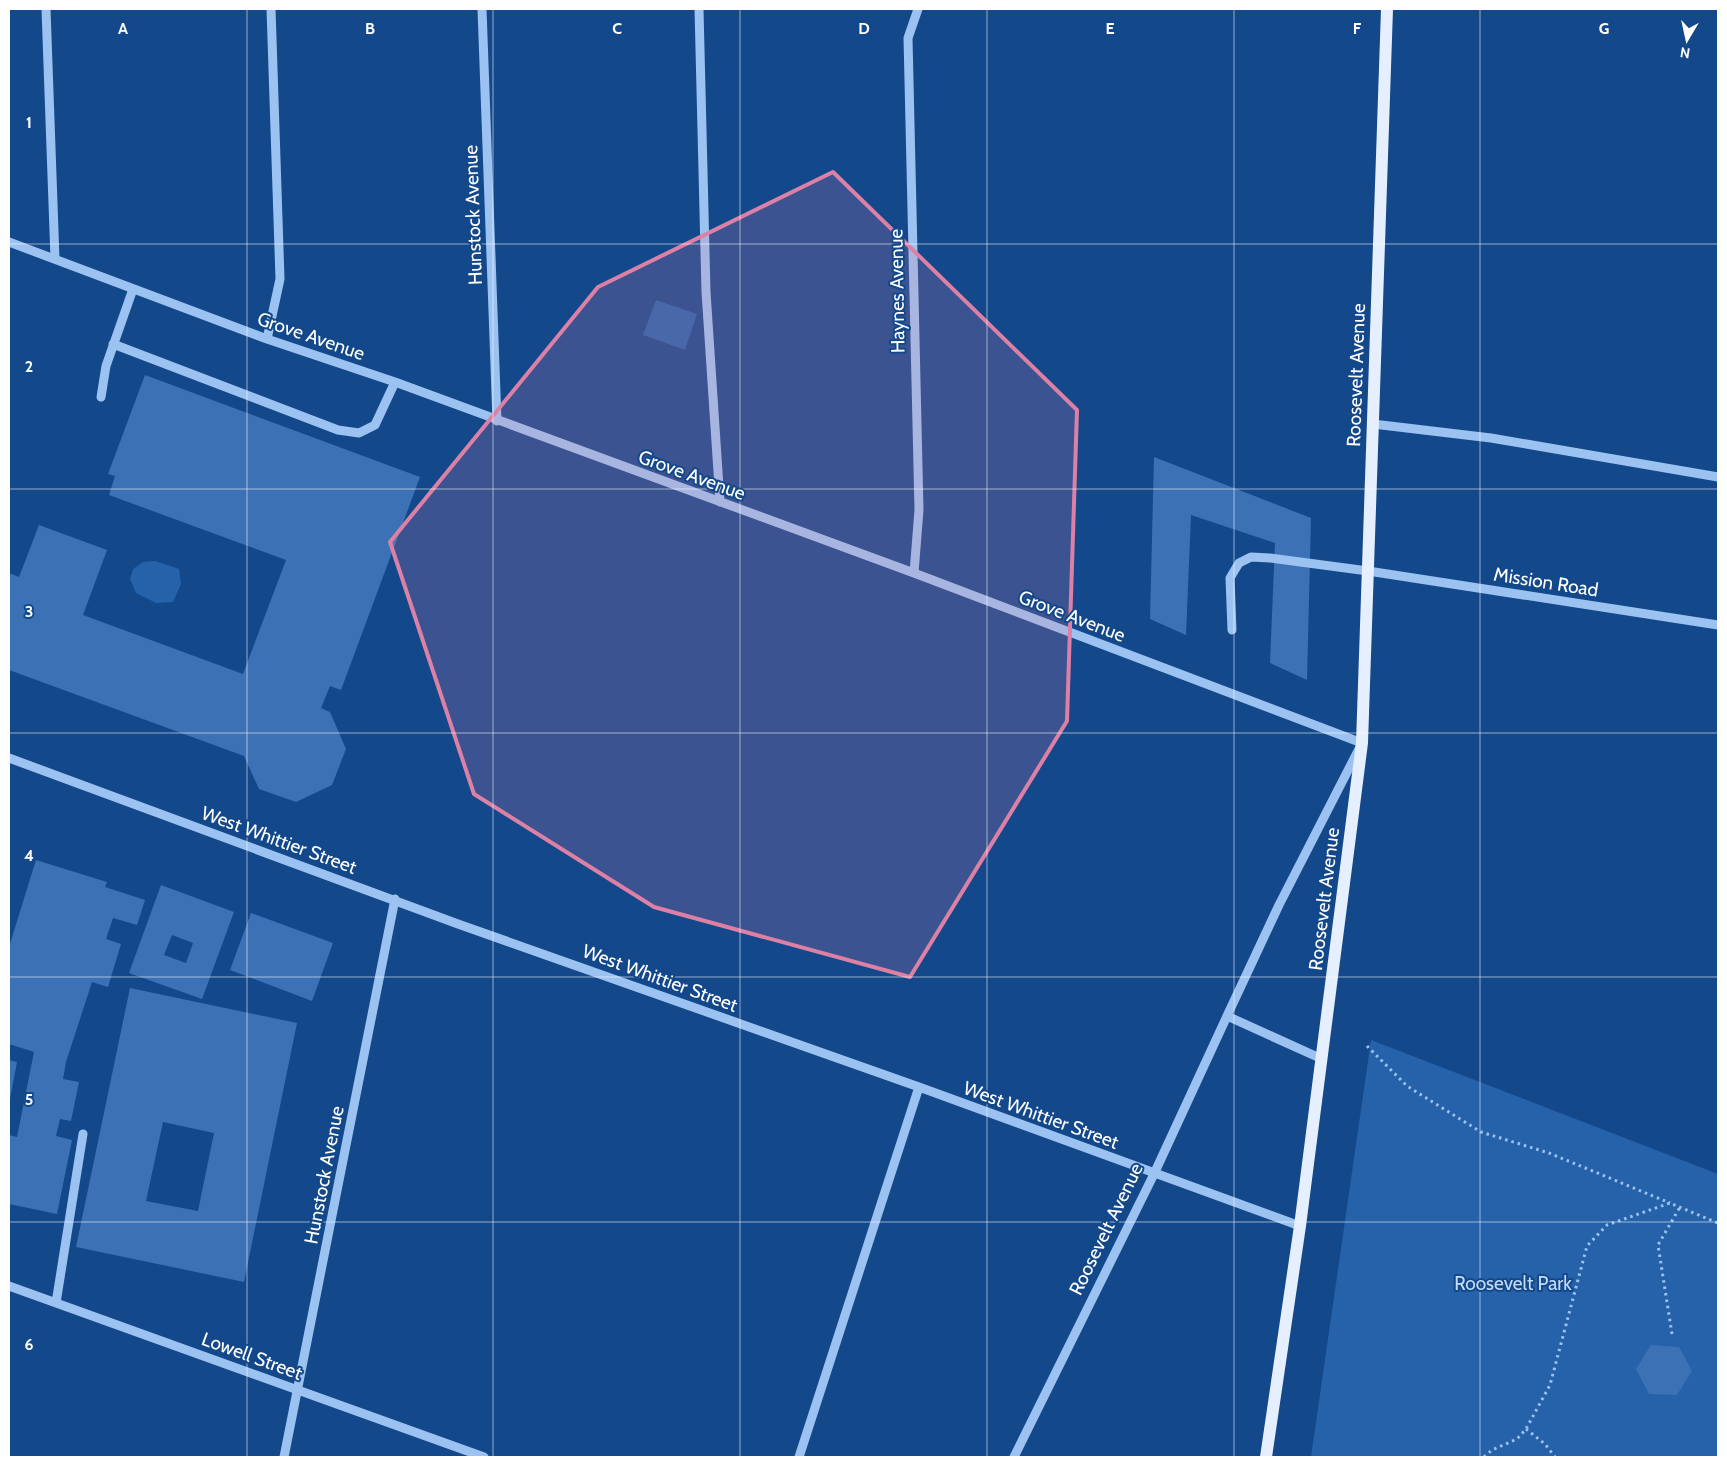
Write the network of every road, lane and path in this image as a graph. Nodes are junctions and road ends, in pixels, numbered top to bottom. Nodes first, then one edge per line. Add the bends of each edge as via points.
1 (46, 9) edge
2 (271, 9) edge
3 (482, 9) edge
4 (700, 9) edge
5 (918, 9) edge
6 (1387, 9) edge
7 (9, 242) edge
8 (55, 259) junction
9 (133, 289) junction
10 (267, 339) junction
11 (114, 344) junction
12 (395, 382) junction
13 (101, 397) dead end
14 (497, 421) junction
15 (1373, 424) junction
16 (1718, 477) edge
17 (720, 502) junction
18 (1368, 571) junction
19 (914, 573) junction
20 (1718, 625) edge
21 (1232, 630) dead end
22 (1362, 743) junction
23 (9, 758) edge
24 (395, 899) junction
25 (1227, 1016) junction
26 (1367, 1046) dead end
27 (1322, 1059) junction
28 (919, 1087) junction
29 (83, 1134) dead end
30 (1154, 1174) junction
31 (1670, 1203) junction
32 (1680, 1207) junction
33 (1718, 1223) edge
34 (1300, 1226) junction
35 (9, 1286) edge
36 (56, 1303) junction
37 (1672, 1334) dead end
38 (298, 1391) junction
39 (1526, 1429) junction
40 (284, 1457) edge
41 (484, 1457) edge
42 (799, 1457) edge
43 (1014, 1457) edge
44 (1266, 1457) edge
45 (1484, 1457) edge
46 (1555, 1457) edge

1 - 8 street
2 - 10 street via 280,279
3 - 14 street, Hunstock Avenue
4 - 17 street via 706,292
5 - 19 street, Haynes Avenue via 908,38 919,510
6 - 15 main road, Roosevelt Avenue
7 - 8 street, Grove Avenue
8 - 9 street, Grove Avenue
9 - 10 street, Grove Avenue
9 - 11 street
10 - 12 street, Grove Avenue
11 - 12 street via 338,430 359,433 375,425
11 - 13 street via 106,366
12 - 14 street, Grove Avenue
14 - 17 street, Grove Avenue
15 - 16 street via 1491,438
15 - 18 main road, Roosevelt Avenue
17 - 19 street, Grove Avenue
18 - 20 street, Mission Road
18 - 21 street, Mission Road via 1251,557 1239,563 1230,578
18 - 22 main road, Roosevelt Avenue
19 - 22 street, Grove Avenue
22 - 25 street, Roosevelt Avenue via 1279,905
22 - 27 main road, Roosevelt Avenue
23 - 24 street, West Whittier Street
24 - 28 street, West Whittier Street
24 - 38 street, Hunstock Avenue
25 - 27 street
25 - 30 street, Roosevelt Avenue
26 - 31 path via 1407,1086 1481,1132 1549,1153
27 - 34 main road, Roosevelt Avenue
28 - 30 street, West Whittier Street
28 - 42 street
29 - 36 street
30 - 34 street, West Whittier Street
30 - 43 street, Roosevelt Avenue
31 - 32 path
31 - 39 path via 1607,1225 1587,1246 1550,1385
32 - 33 path
32 - 37 path via 1658,1245
34 - 44 main road, Roosevelt Avenue
35 - 36 street, Lowell Street
36 - 38 street, Lowell Street
38 - 40 street, Hunstock Avenue
38 - 41 street, Lowell Street
39 - 45 path via 1517,1439
39 - 46 path

